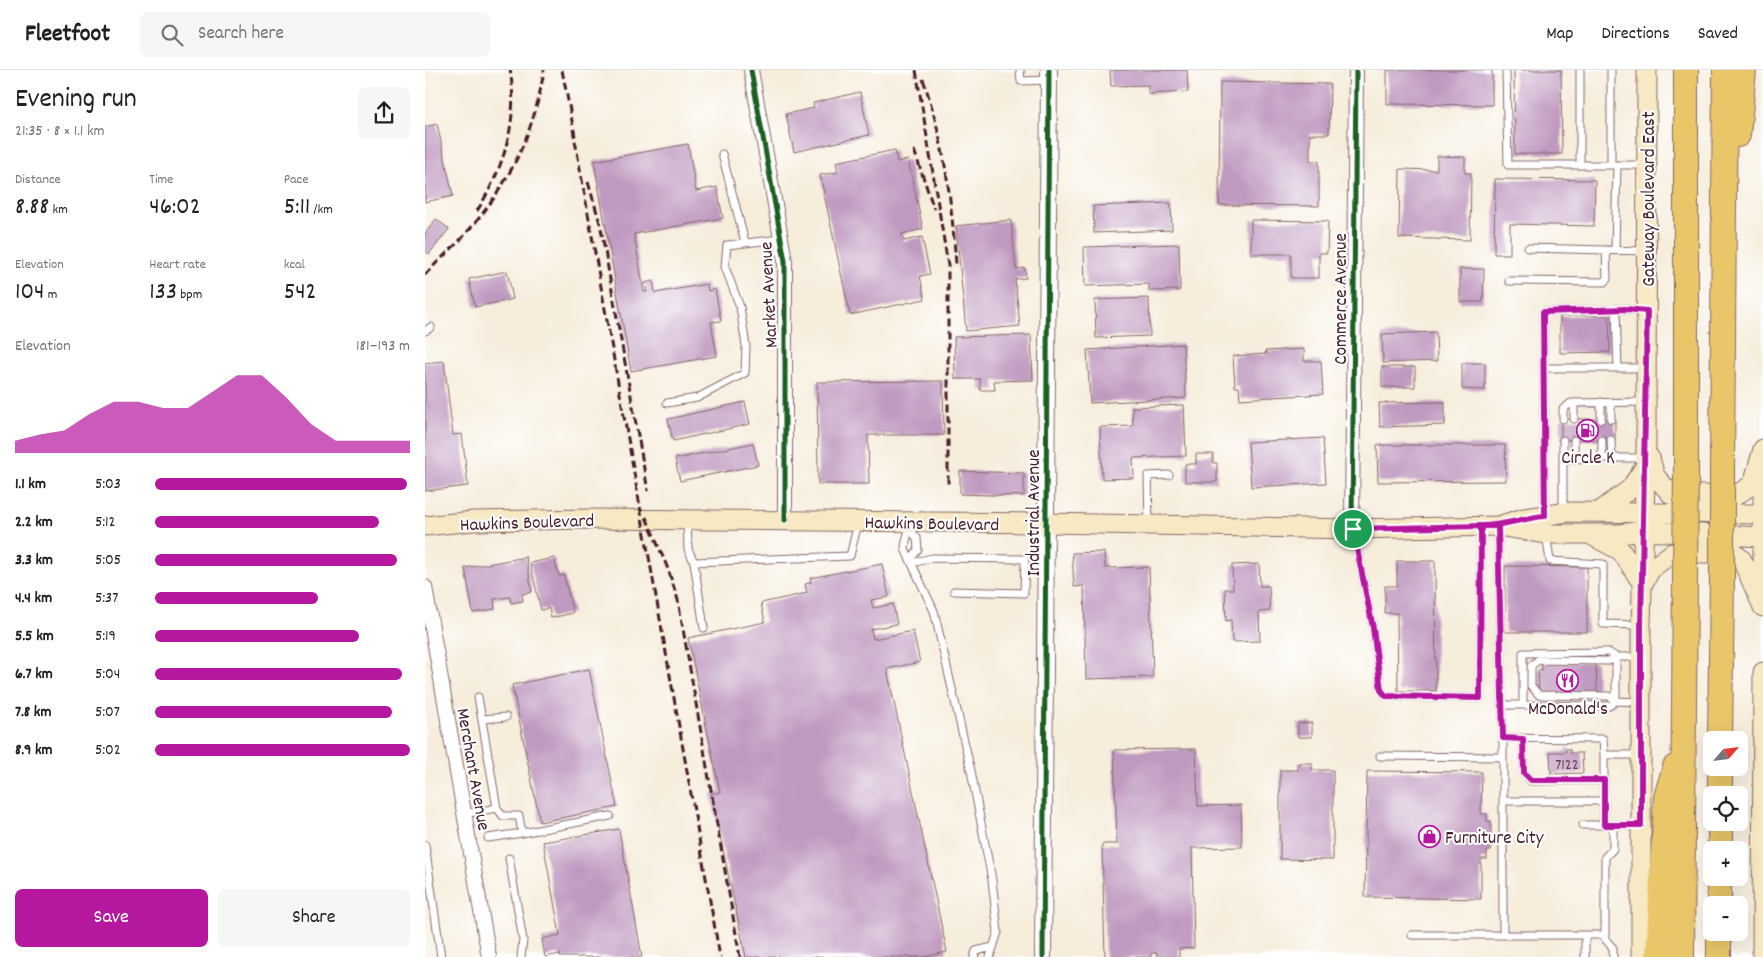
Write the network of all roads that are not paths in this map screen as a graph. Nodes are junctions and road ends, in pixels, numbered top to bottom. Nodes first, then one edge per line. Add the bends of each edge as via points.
1 (751, 70) edge
2 (1020, 70) edge
3 (1356, 70) edge
4 (1506, 70) edge
5 (1580, 70) edge
6 (1611, 70) edge
7 (1647, 70) edge
8 (1677, 70) edge
9 (1686, 70) edge
10 (1725, 70) edge
11 (1744, 70) edge
12 (1049, 75) edge
13 (721, 154) dead end
14 (1614, 165) junction
15 (1647, 165) junction
16 (1580, 166) junction
17 (1685, 199) junction
18 (781, 239) junction
19 (745, 242) junction
20 (1528, 248) dead end
21 (1724, 248) junction
22 (1606, 250) junction
23 (1615, 250) junction
24 (1647, 251) junction
25 (1509, 281) dead end
26 (1616, 309) junction
27 (1647, 311) junction
28 (1543, 368) junction
29 (1618, 368) junction
30 (1646, 368) junction
31 (1574, 402) junction
32 (1601, 402) junction
33 (1611, 402) junction
34 (1646, 402) junction
35 (667, 403) dead end
36 (1563, 419) dead end
37 (1574, 419) dead end
38 (1601, 419) dead end
39 (1611, 419) dead end
40 (1563, 440) dead end
41 (1574, 440) dead end
42 (1602, 440) dead end
43 (1611, 440) dead end
44 (1763, 449) edge
45 (1763, 453) edge
46 (1646, 457) junction
47 (1602, 458) junction
48 (1612, 458) junction
49 (1563, 459) junction
50 (1574, 459) junction
51 (1169, 475) dead end
52 (1599, 512) junction
53 (1762, 514) edge
54 (687, 520) junction
55 (785, 520) junction
56 (859, 521) junction
57 (1551, 521) junction
58 (1643, 522) junction
59 (1047, 523) junction
60 (1149, 525) junction
61 (425, 526) edge
62 (909, 526) junction
63 (1489, 526) junction
64 (1353, 529) junction
65 (1589, 534) junction
66 (1763, 537) edge
67 (912, 560) junction
68 (694, 562) junction
69 (1642, 584) junction
70 (1763, 585) edge
71 (425, 587) edge
72 (953, 591) dead end
73 (1763, 607) edge
74 (1641, 625) junction
75 (705, 628) dead end
76 (1616, 657) junction
77 (1642, 657) junction
78 (1763, 672) edge
79 (1763, 683) edge
80 (478, 697) dead end
81 (1616, 701) junction
82 (1642, 702) junction
83 (1502, 705) junction
84 (1523, 705) junction
85 (506, 717) dead end
86 (482, 720) junction
87 (1720, 731) edge
88 (1503, 738) junction
89 (1523, 739) junction
90 (1683, 739) junction
91 (1604, 755) junction
92 (1641, 755) junction
93 (1380, 756) dead end
94 (1503, 757) junction
95 (1604, 780) junction
96 (1503, 801) junction
97 (1604, 801) junction
98 (497, 808) junction
99 (464, 814) junction
100 (609, 816) dead end
101 (1583, 825) dead end
102 (1604, 825) junction
103 (1613, 825) junction
104 (1641, 825) junction
105 (522, 833) junction
106 (488, 838) dead end
107 (425, 845) edge
108 (509, 858) dead end
109 (1763, 889) edge
110 (1411, 935) dead end
111 (1503, 935) junction
112 (1585, 935) junction
113 (1605, 935) junction
114 (1719, 941) edge
115 (993, 947) junction
116 (441, 957) edge
117 (489, 957) edge
118 (521, 957) edge
119 (973, 957) edge
120 (990, 957) edge
121 (1043, 957) edge
122 (1585, 957) edge
123 (1613, 957) edge
124 (1641, 957) edge
125 (1658, 957) edge
126 (1682, 957) edge
127 (1719, 957) edge
128 (1762, 957) edge

1 - 18 street, Market Avenue
2 - 12 lane via 1021,81
3 - 64 street, Commerce Avenue
4 - 16 lane via 1508,165
5 - 16 lane
6 - 14 lane
7 - 15 main road, Gateway Boulevard East
8 - 17 highway
9 - 17 highway
10 - 21 highway
11 - 21 highway
12 - 59 street, Industrial Avenue
13 - 19 lane
14 - 15 lane
14 - 16 lane
14 - 23 lane
15 - 24 main road, Gateway Boulevard East
17 - 90 highway, bridge
18 - 19 lane
18 - 55 street, Market Avenue via 785,261
19 - 35 lane via 727,245 725,267 741,307 746,346 745,373 697,398
20 - 22 lane
21 - 87 highway, bridge
22 - 23 lane
22 - 25 lane via 1607,279 1603,282
23 - 24 lane
24 - 27 main road, Gateway Boulevard East
26 - 27 lane
26 - 28 lane via 1545,310 1542,314
26 - 29 lane
27 - 30 main road, Gateway Boulevard East
28 - 29 lane
28 - 57 lane
29 - 30 lane
30 - 34 main road, Gateway Boulevard East
31 - 32 lane
31 - 36 lane via 1563,409
31 - 37 lane
32 - 33 lane
32 - 38 lane
33 - 34 lane
33 - 39 lane
34 - 46 main road, Gateway Boulevard East
40 - 49 lane
41 - 50 lane
42 - 47 lane
43 - 48 lane
44 - 46 main road via 1753,484 1735,496 1671,494 1655,476
45 - 53 main road
46 - 48 lane
46 - 52 main road via 1630,489
46 - 58 main road, Gateway Boulevard East
47 - 48 lane
47 - 50 lane
49 - 50 lane
49 - 57 lane
51 - 60 lane via 1148,476
52 - 57 main road, Hawkins Boulevard
52 - 58 main road, Hawkins Boulevard
53 - 58 main road, Hawkins Boulevard
53 - 66 main road
54 - 55 main road, Hawkins Boulevard
54 - 61 main road, Hawkins Boulevard via 475,521
54 - 68 lane via 688,549
55 - 56 main road, Hawkins Boulevard
56 - 62 main road, Hawkins Boulevard
56 - 68 lane via 850,556
57 - 63 main road, Hawkins Boulevard via 1524,518
57 - 65 main road, Hawkins Boulevard
57 - 74 lane via 1550,561 1603,564 1603,624
58 - 65 main road, Hawkins Boulevard via 1620,534
58 - 66 main road, Hawkins Boulevard
58 - 69 main road, Gateway Boulevard East
59 - 60 main road, Hawkins Boulevard
59 - 62 main road, Hawkins Boulevard
59 - 121 street, Industrial Avenue
60 - 64 main road, Hawkins Boulevard
62 - 67 lane via 905,549
62 - 67 lane via 917,538 918,550
63 - 64 main road, Hawkins Boulevard
63 - 64 lane via 1480,698 1386,696 1381,690 1373,628
63 - 83 lane
65 - 69 main road via 1621,551
66 - 70 main road
67 - 72 lane via 1025,558 1024,593
67 - 115 lane via 933,611 971,771 992,880 998,932
68 - 75 lane
69 - 73 main road via 1651,569 1672,553 1734,553 1746,566
69 - 74 main road, Gateway Boulevard East
71 - 99 street, Merchant Avenue
74 - 77 main road, Gateway Boulevard East
76 - 77 lane
76 - 81 lane
76 - 81 lane via 1609,661 1538,660 1531,666 1531,686 1539,695 1609,696
76 - 84 lane via 1608,652 1523,653
77 - 82 main road, Gateway Boulevard East
78 - 79 main road
79 - 109 main road
80 - 86 lane
81 - 82 lane
81 - 84 lane via 1609,706
82 - 92 main road, Gateway Boulevard East
83 - 84 lane
83 - 88 lane
85 - 86 lane
86 - 98 lane
88 - 89 lane
88 - 94 lane
89 - 91 lane via 1603,739
89 - 95 lane via 1524,773 1531,780
90 - 125 highway via 1666,798
90 - 126 highway
91 - 92 lane
91 - 95 lane
92 - 104 main road, Gateway Boulevard East
93 - 94 lane
94 - 96 lane
95 - 97 lane
96 - 97 lane
96 - 111 lane
97 - 102 lane
98 - 99 lane
98 - 105 lane via 503,816 519,816
99 - 117 street, Merchant Avenue
100 - 105 lane
101 - 102 lane
102 - 103 lane
103 - 104 lane
103 - 113 lane via 1613,849 1605,856
104 - 124 main road, Gateway Boulevard East
105 - 106 lane
107 - 116 lane
108 - 118 lane via 523,940
109 - 128 main road
110 - 111 lane
111 - 112 lane
112 - 113 lane
112 - 122 lane
113 - 123 lane via 1613,948
114 - 127 highway
115 - 119 lane via 976,951
115 - 120 lane

